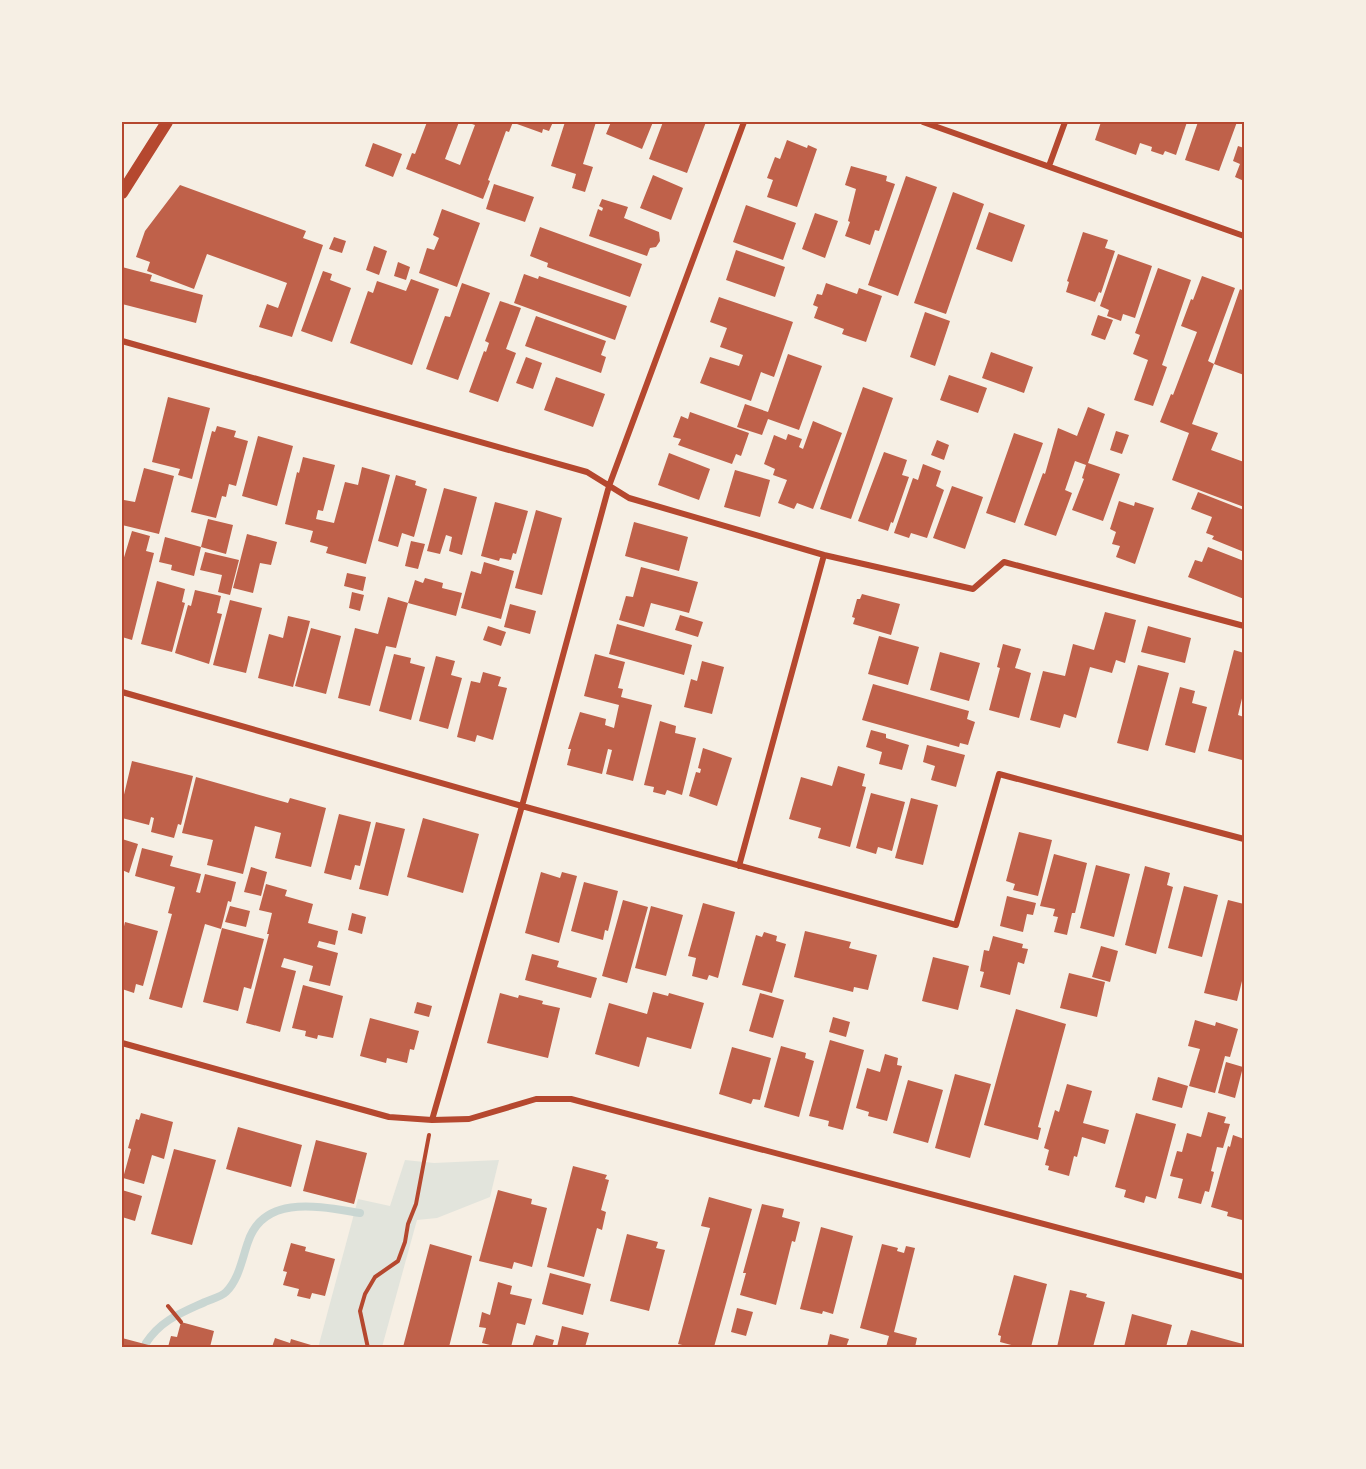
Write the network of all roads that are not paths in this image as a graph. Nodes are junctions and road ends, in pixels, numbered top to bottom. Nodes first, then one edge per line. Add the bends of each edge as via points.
1 (167, 122) edge
2 (744, 122) edge
3 (923, 122) edge
4 (1065, 122) edge
5 (1049, 166) junction
6 (122, 194) edge
7 (1245, 236) edge
8 (122, 341) edge
9 (609, 486) junction
10 (824, 555) junction
11 (1245, 626) edge
12 (122, 692) edge
13 (522, 806) junction
14 (1245, 839) edge
15 (739, 866) junction
16 (122, 1043) edge
17 (432, 1120) junction
18 (1245, 1277) edge

1 - 6 main road
2 - 9 street
3 - 5 street
4 - 5 street
5 - 7 street
8 - 9 street via 587,472
9 - 10 street via 629,498
9 - 13 street
10 - 11 street via 974,590 1004,562
10 - 15 street
12 - 13 street
13 - 15 street
13 - 17 street
14 - 15 street via 999,774 956,925
16 - 17 street via 389,1117
17 - 18 street via 469,1119 536,1099 571,1099

